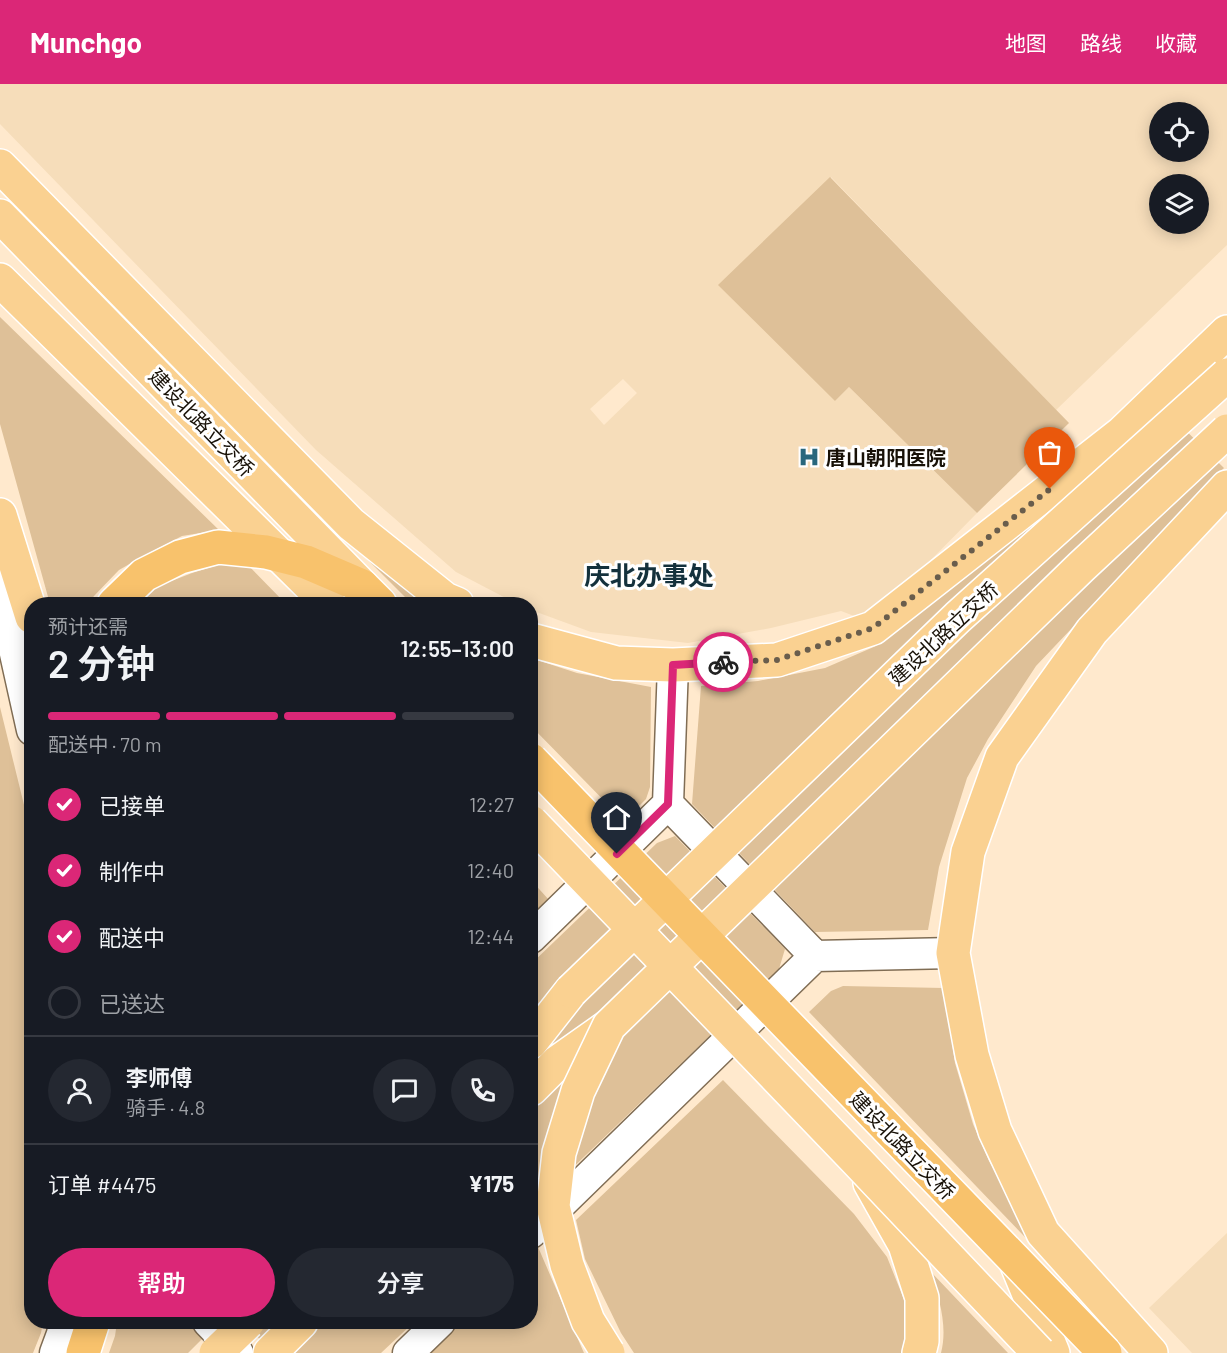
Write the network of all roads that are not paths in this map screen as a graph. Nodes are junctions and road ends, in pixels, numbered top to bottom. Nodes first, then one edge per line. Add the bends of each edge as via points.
1 (0, 166) edge
2 (0, 216) edge
3 (0, 280) edge
4 (1227, 332) edge
5 (1227, 375) edge
6 (1227, 431) edge
7 (1227, 487) edge
8 (0, 515) edge
9 (272, 553) junction
10 (0, 573) edge
11 (371, 595) edge
12 (26, 597) edge
13 (121, 597) edge
14 (321, 597) edge
15 (442, 597) edge
16 (538, 642) edge
17 (673, 665) junction
18 (24, 694) edge
19 (538, 767) edge
20 (668, 804) junction
21 (538, 829) edge
22 (538, 931) edge
23 (953, 952) junction
24 (815, 956) junction
25 (571, 992) junction
26 (538, 1004) edge
27 (609, 1026) junction
28 (538, 1033) edge
29 (538, 1082) edge
30 (857, 1161) junction
31 (538, 1226) edge
32 (1015, 1260) junction
33 (63, 1329) edge
34 (91, 1329) edge
35 (215, 1329) edge
36 (241, 1329) edge
37 (294, 1329) edge
38 (433, 1329) edge
39 (55, 1353) edge
40 (83, 1353) edge
41 (216, 1353) edge
42 (238, 1353) edge
43 (270, 1353) edge
44 (408, 1353) edge
45 (608, 1353) edge
46 (919, 1353) edge
47 (1039, 1353) edge
48 (1053, 1353) edge
49 (1105, 1353) edge
50 (1151, 1353) edge

1 - 15 main road via 351,524
2 - 11 main road, 建设北路立交桥
3 - 9 main road, 建设北路立交桥
4 - 17 main road via 1122,433 873,628 777,660
5 - 25 main road, 建设北路立交桥, bridge via 958,617
6 - 27 main road, bridge via 1081,567
7 - 23 main road via 1092,631 1002,757 968,852
8 - 12 main road
9 - 11 highway via 306,562
9 - 13 highway via 218,547 180,557 144,574
9 - 14 main road, 建设北路立交桥
10 - 18 street
16 - 17 main road via 616,663
17 - 20 street
19 - 32 highway, 建设北路立交桥, bridge
20 - 22 street
20 - 24 street
21 - 30 main road, bridge
23 - 24 street
23 - 50 main road via 972,1055 995,1131 1043,1233
24 - 31 street
25 - 26 main road
25 - 28 main road, 建设北路立交桥
27 - 29 main road via 558,1062
27 - 45 main road, bridge via 578,1091 559,1153 553,1206 567,1265 588,1321
30 - 46 main road, bridge via 905,1245 922,1298
30 - 47 main road, bridge
32 - 48 main road
32 - 49 highway, 建设北路立交桥, bridge
33 - 39 street
34 - 40 highway
35 - 42 street
36 - 41 main road, bridge
37 - 43 main road
38 - 44 street

